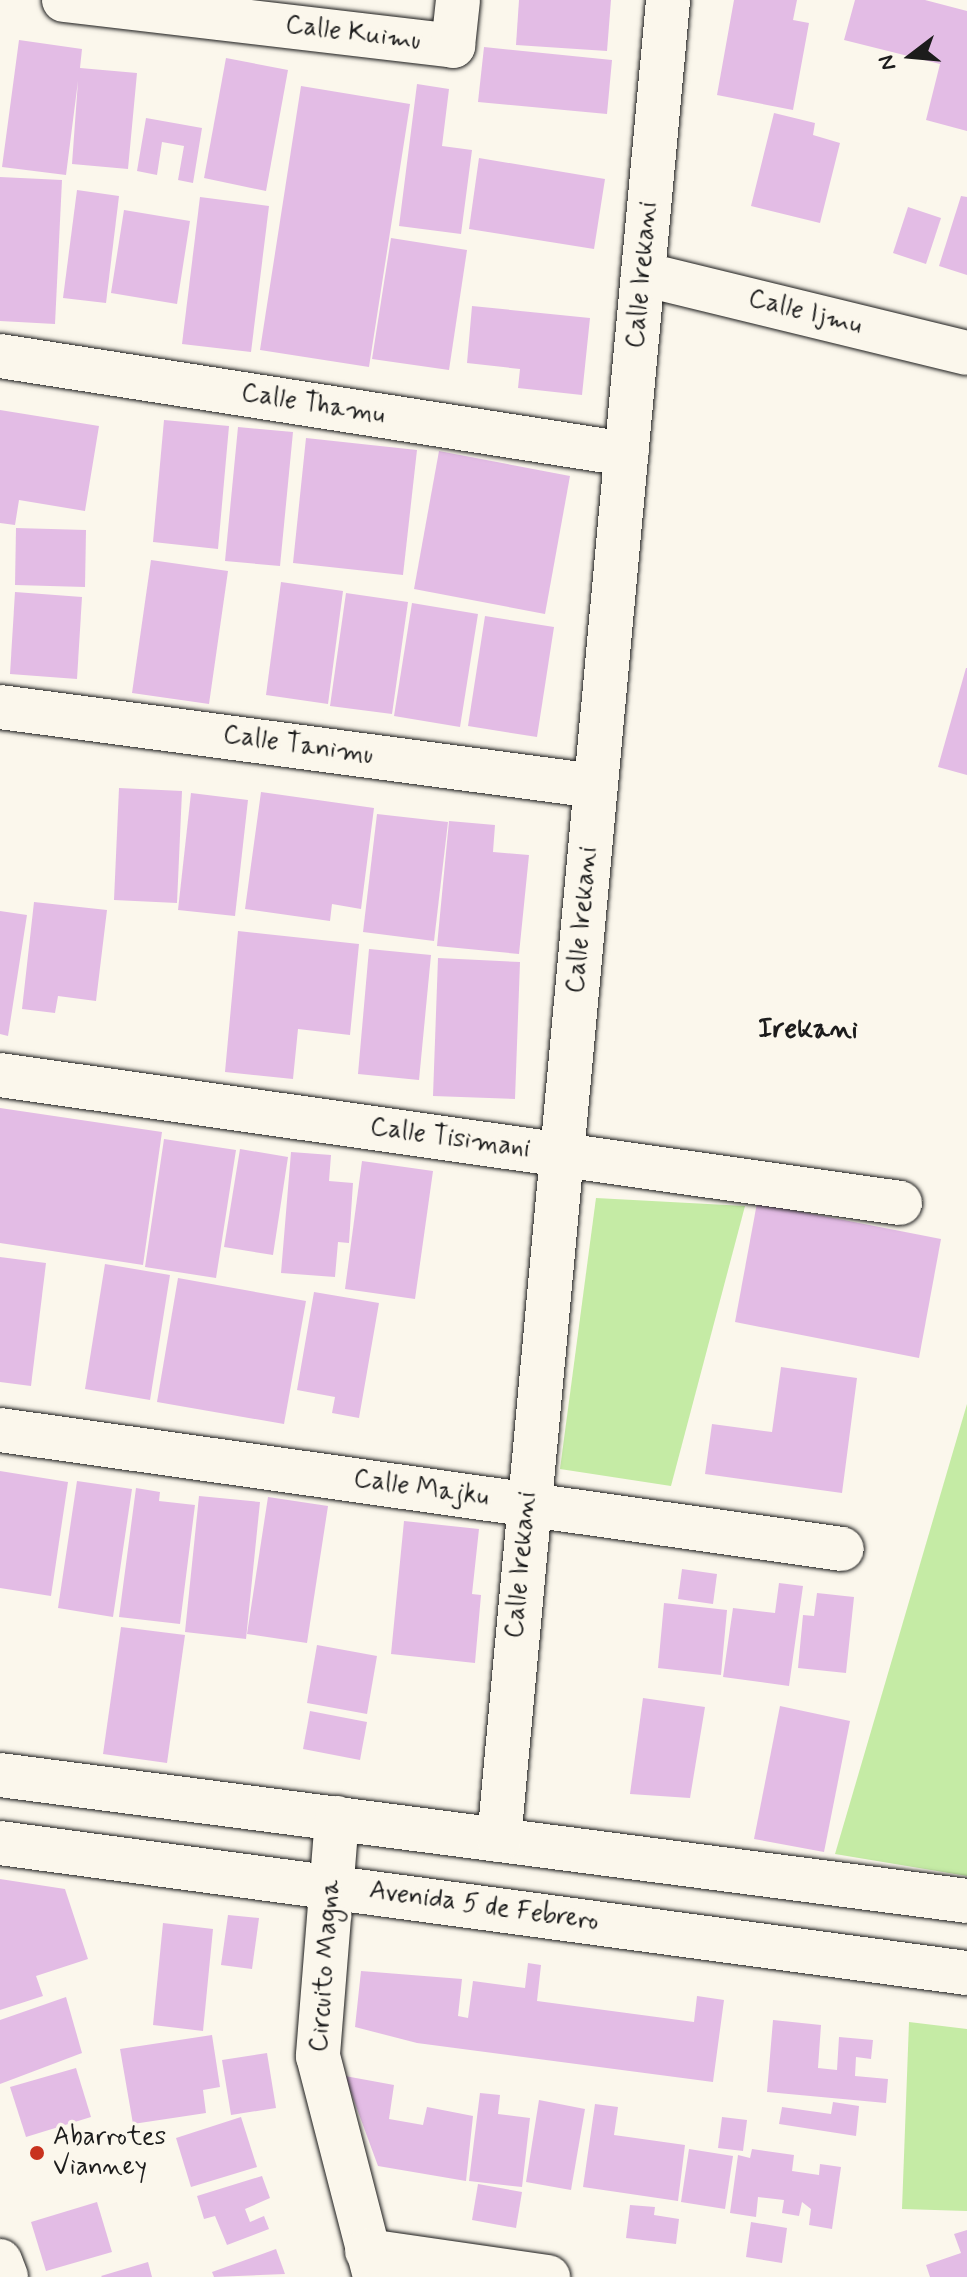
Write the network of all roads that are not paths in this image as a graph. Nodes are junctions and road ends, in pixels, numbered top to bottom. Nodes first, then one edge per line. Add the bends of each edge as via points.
1 (64, 0) edge
2 (458, 0) edge
3 (668, 0) edge
4 (643, 274) junction
5 (967, 353) edge
6 (0, 356) edge
7 (626, 454) junction
8 (0, 707) edge
9 (595, 786) junction
10 (0, 1075) edge
11 (561, 1154) junction
12 (900, 1203) dead end
13 (0, 1430) edge
14 (527, 1504) junction
15 (842, 1549) dead end
16 (0, 1775) edge
17 (337, 1818) junction
18 (499, 1840) junction
19 (0, 1843) edge
20 (330, 1886) junction
21 (967, 1901) edge
22 (967, 1973) edge
23 (0, 2261) edge
24 (371, 2264) edge
25 (6, 2277) edge
26 (548, 2277) edge

1 - 2 street, Calle Kuimu via 453,46
3 - 4 street, Calle Irekani
4 - 5 street, Calle Ijmu
4 - 7 street, Calle Irekani
6 - 7 street, Calle Thamu
7 - 9 street, Calle Irekani
8 - 9 street, Calle Tanimu
9 - 11 street, Calle Irekani
10 - 11 street, Calle Tisimani
11 - 12 street, Calle Tisimani
11 - 14 street, Calle Irekani
13 - 14 street, Calle Majku
14 - 15 street, Calle Majku
14 - 18 street, Calle Irekani
16 - 17 street
17 - 18 street
17 - 20 street, Circuito Magna
18 - 21 street
19 - 20 street, Avenida 5 de Febrero
20 - 22 street, Avenida 5 de Febrero
20 - 24 street, Circuito Magna via 318,2056
23 - 25 street
24 - 26 street, Circuito Magna

